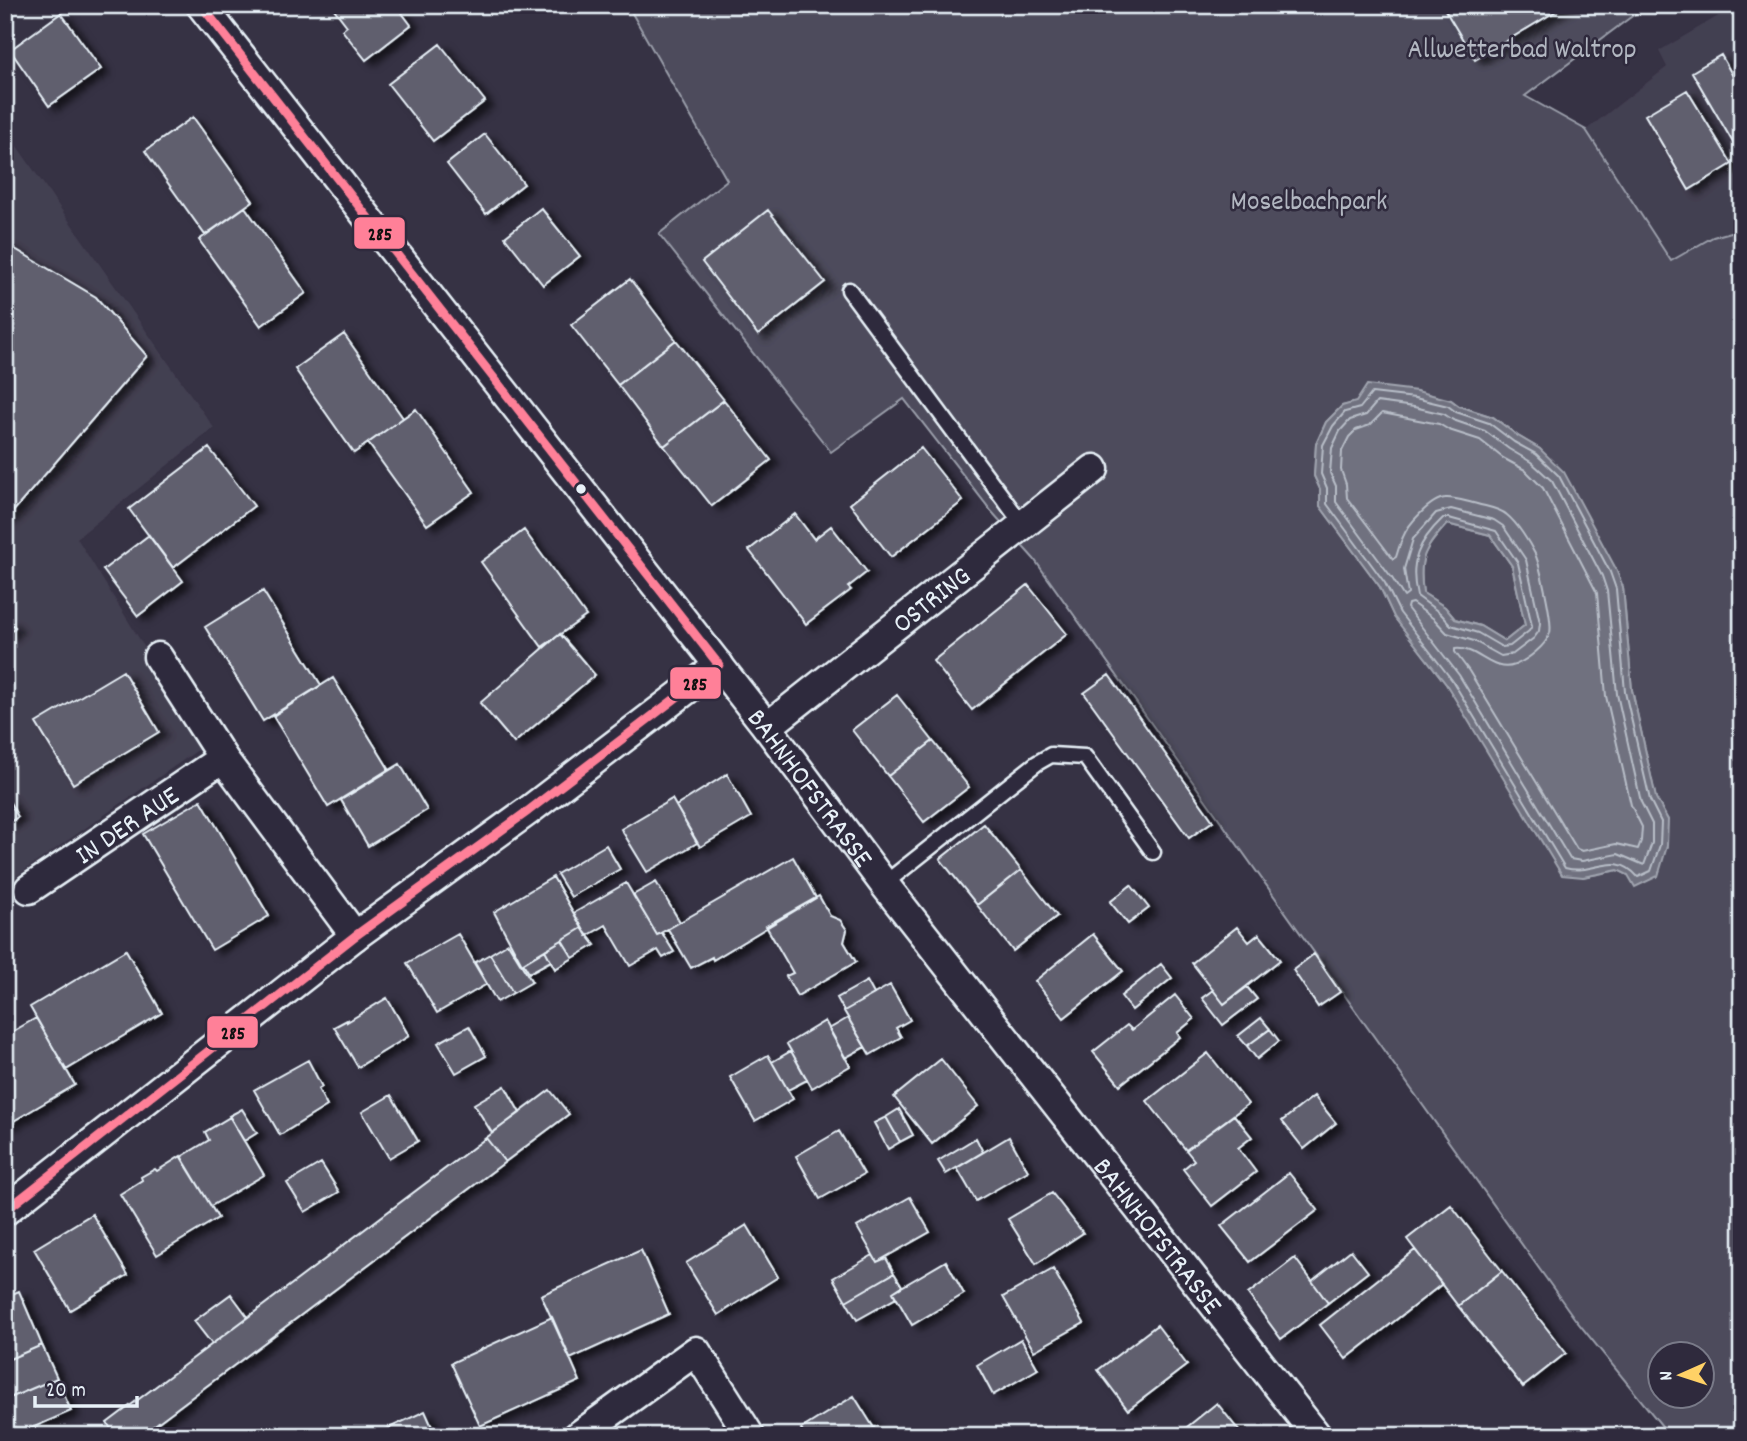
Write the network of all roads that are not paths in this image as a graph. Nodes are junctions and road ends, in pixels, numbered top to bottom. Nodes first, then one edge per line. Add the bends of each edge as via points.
1 (201, 5) edge
2 (849, 290) dead end
3 (1094, 469) dead end
4 (1023, 525) junction
5 (158, 657) dead end
6 (719, 665) junction
7 (767, 727) junction
8 (223, 758) junction
9 (1153, 852) dead end
10 (884, 884) junction
11 (29, 889) dead end
12 (355, 936) junction
13 (5, 1211) edge
14 (578, 1436) edge
15 (750, 1436) edge
16 (1317, 1436) edge

1 - 6 street, BAHNHOFSTRASSE
2 - 4 lane
3 - 4 street, OSTRING
4 - 7 street, OSTRING
5 - 8 street
6 - 7 street, BAHNHOFSTRASSE
6 - 12 street
7 - 10 street, BAHNHOFSTRASSE
8 - 11 street, IN DER AUE
8 - 12 street
9 - 10 lane via 1085,757 1051,755
10 - 16 street, BAHNHOFSTRASSE
12 - 13 street
14 - 15 street via 696,1352

